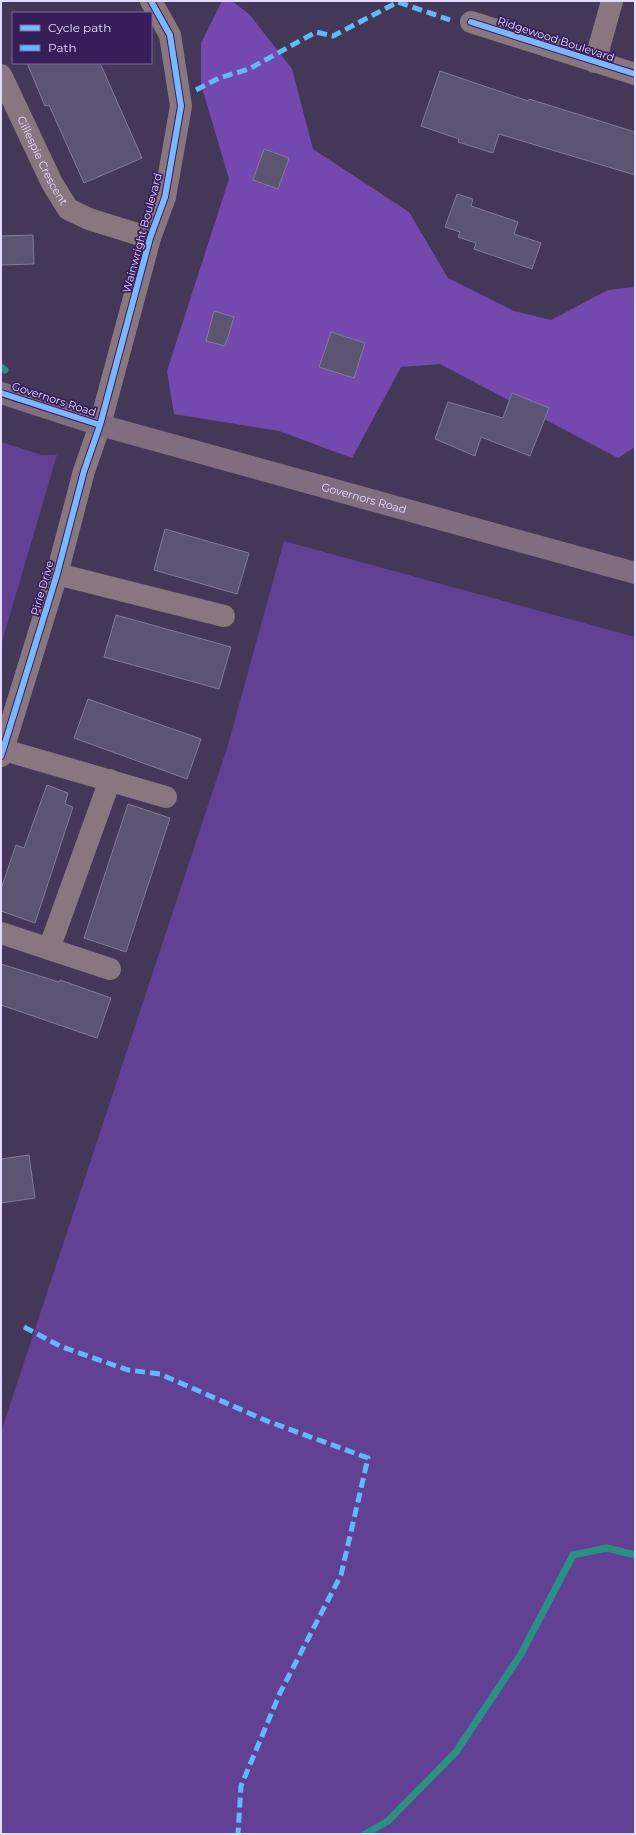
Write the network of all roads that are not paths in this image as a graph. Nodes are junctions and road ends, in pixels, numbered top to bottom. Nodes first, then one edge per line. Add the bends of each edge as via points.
1 (151, 1) edge
2 (612, 1) edge
3 (471, 22) dead end
4 (595, 62) junction
5 (635, 74) edge
6 (1, 75) edge
7 (150, 238) junction
8 (1, 393) edge
9 (100, 424) junction
10 (635, 573) edge
11 (57, 574) junction
12 (224, 616) dead end
13 (2, 753) edge
14 (110, 780) junction
15 (166, 797) dead end
16 (1, 933) edge
17 (49, 949) junction
18 (110, 969) dead end

1 - 7 street, Wainwright Boulevard via 170,35 181,106 165,197
2 - 4 street
3 - 4 street, Ridgewood Boulevard
4 - 5 street, Ridgewood Boulevard
6 - 7 street, Gillespie Crescent via 52,183 68,209 89,219
7 - 9 street, Wainwright Boulevard
8 - 9 main road, Governors Road
9 - 10 main road, Governors Road
9 - 11 street, Pirie Drive via 84,470
11 - 12 street
11 - 13 street, Pirie Drive
13 - 14 street
14 - 15 street
14 - 17 street
16 - 17 street
17 - 18 street

